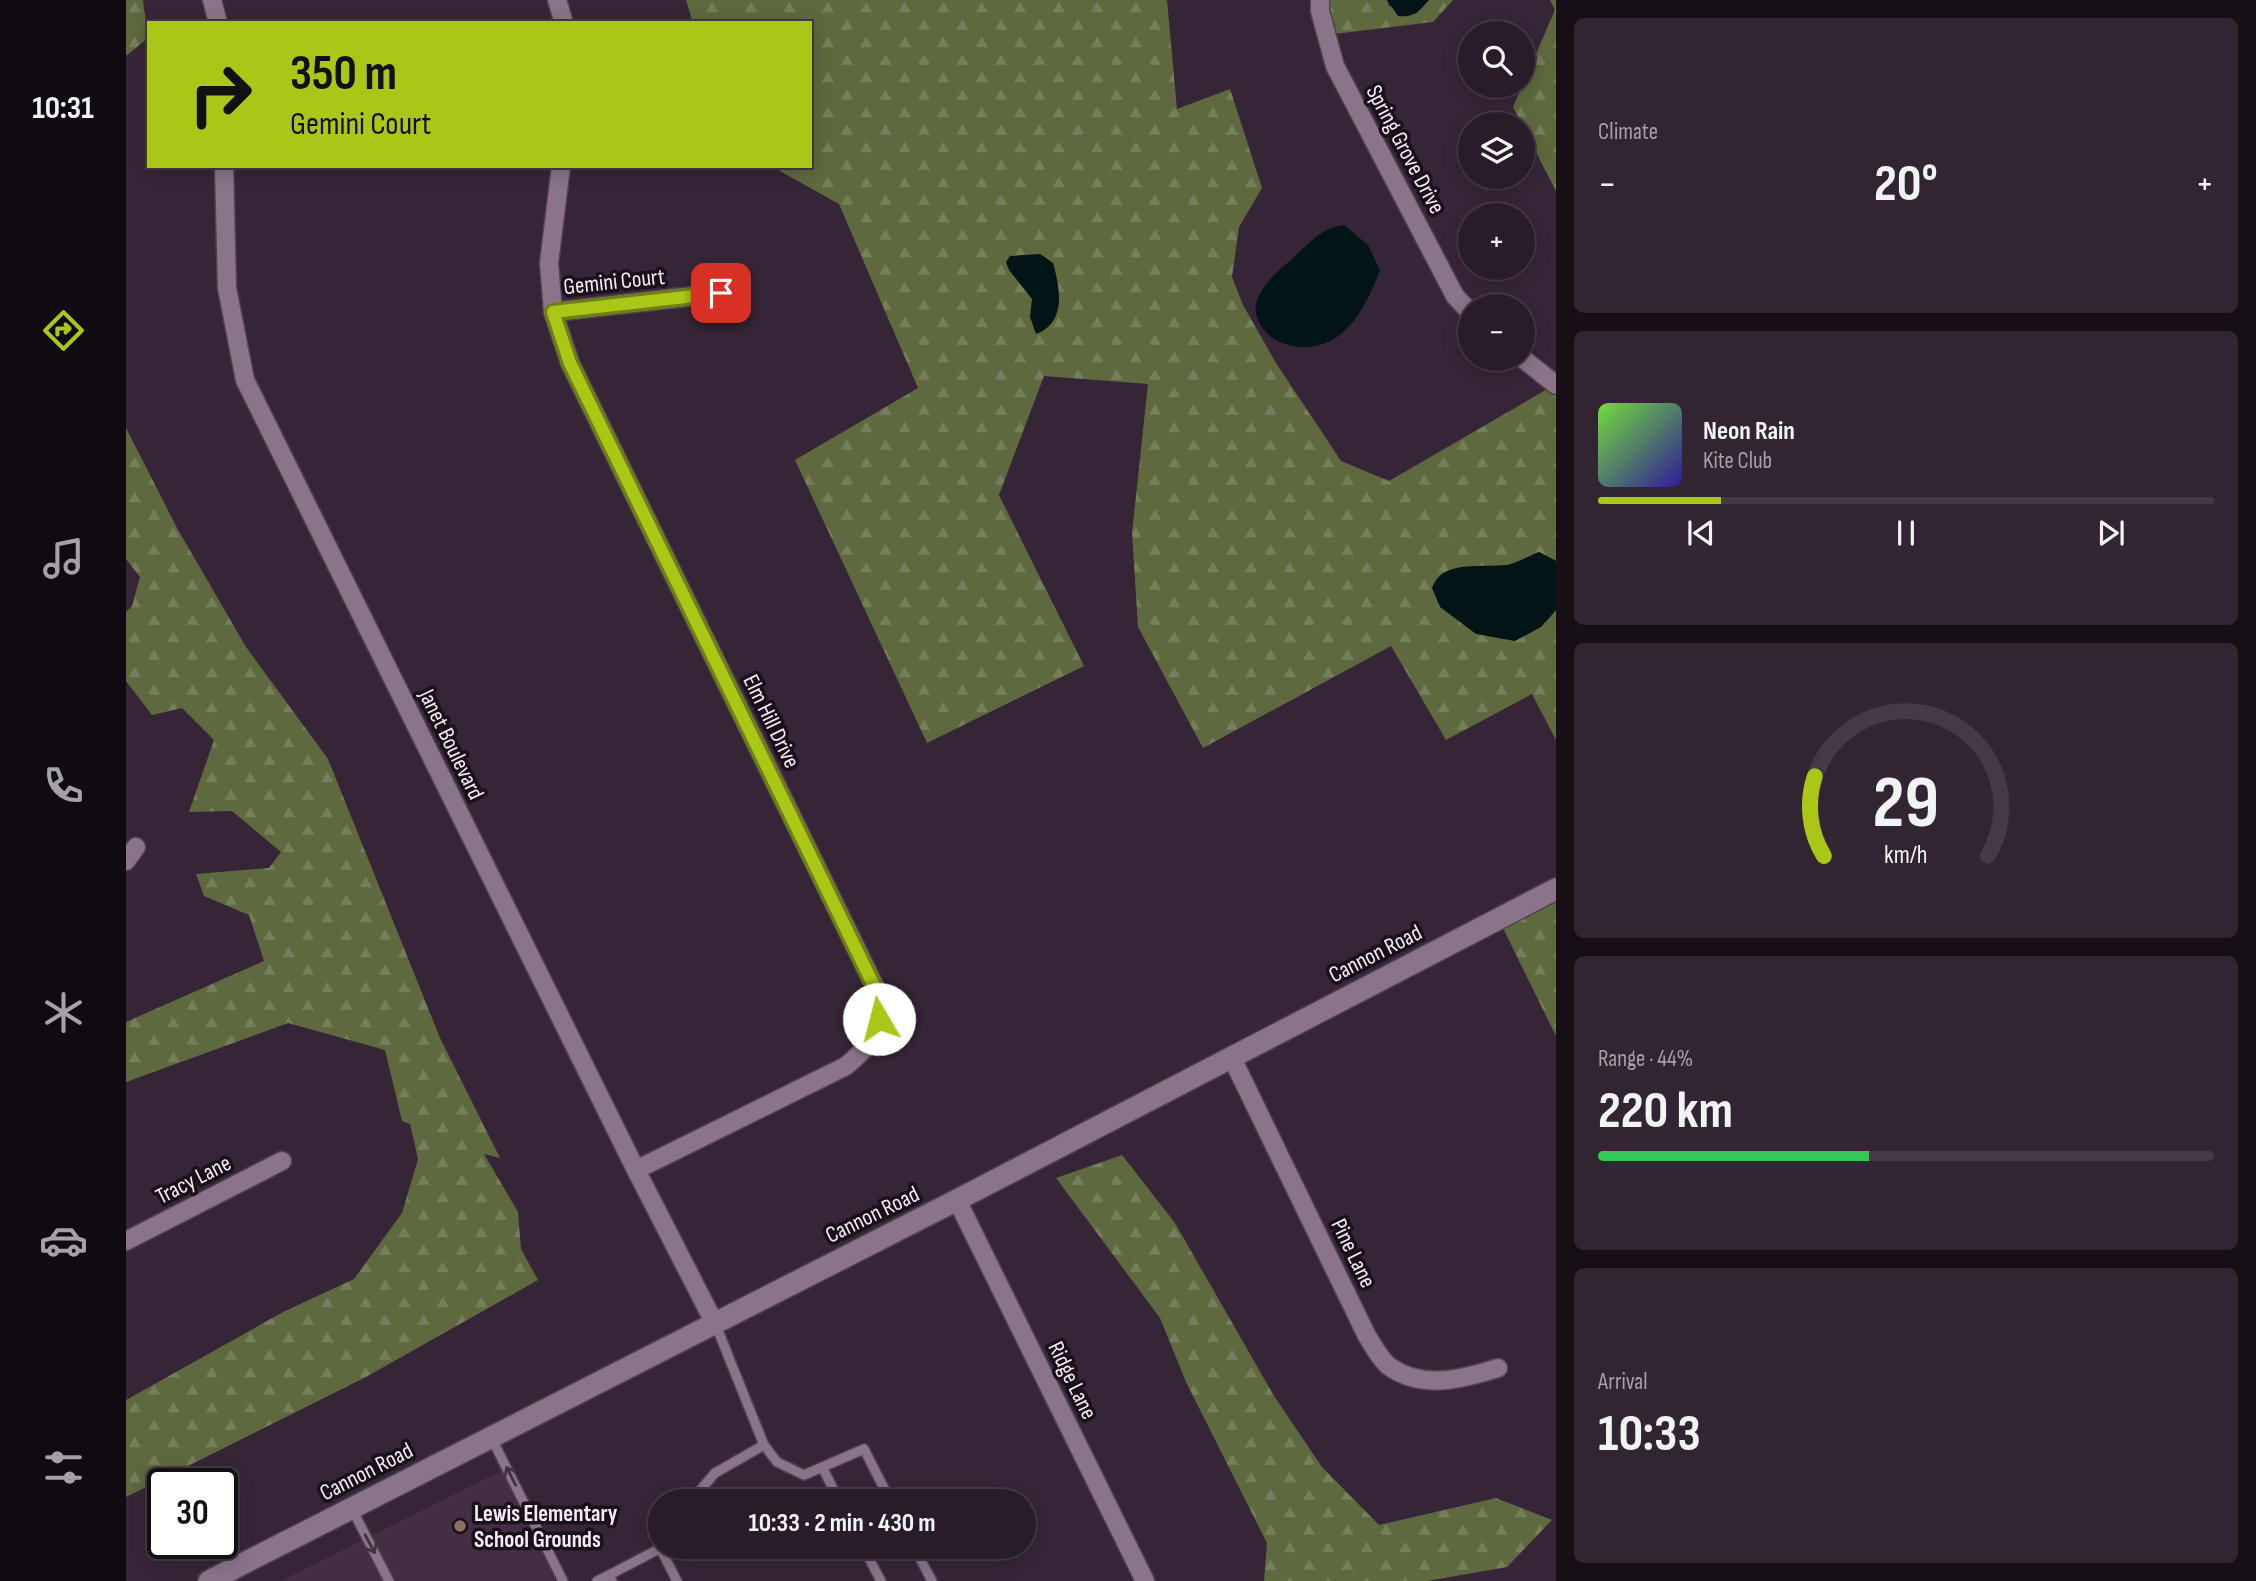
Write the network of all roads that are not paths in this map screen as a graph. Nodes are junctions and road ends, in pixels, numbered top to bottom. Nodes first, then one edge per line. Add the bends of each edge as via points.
1 (212, 0) edge
2 (557, 0) edge
3 (1320, 0) edge
4 (217, 21) edge
5 (563, 21) edge
6 (224, 168) edge
7 (561, 168) edge
8 (721, 293) dead end
9 (1458, 299) edge
10 (553, 312) junction
11 (1535, 368) edge
12 (1556, 385) edge
13 (1556, 889) edge
14 (1231, 1056) junction
15 (282, 1161) dead end
16 (636, 1170) junction
17 (957, 1200) junction
18 (126, 1241) edge
19 (714, 1322) junction
20 (1498, 1368) dead end
21 (491, 1436) junction
22 (764, 1445) junction
23 (822, 1467) junction
24 (702, 1489) edge
25 (833, 1489) edge
26 (884, 1489) edge
27 (351, 1508) junction
28 (648, 1556) edge
29 (667, 1559) edge
30 (869, 1559) edge
31 (920, 1559) edge
32 (610, 1578) edge
33 (209, 1581) edge
34 (389, 1581) edge
35 (563, 1581) edge
36 (597, 1581) edge
37 (677, 1581) edge
38 (881, 1581) edge
39 (932, 1581) edge
40 (1145, 1581) edge

1 - 4 street
2 - 5 street
3 - 9 street, Spring Grove Drive via 1335,66
6 - 16 street, Janet Boulevard via 227,288 245,380
7 - 10 street, Elm Hill Drive via 549,263
8 - 10 street, Gemini Court
10 - 16 street, Elm Hill Drive via 570,363 877,992 879,1019 868,1047 846,1066
11 - 12 street
13 - 14 main road, Cannon Road
14 - 17 main road, Cannon Road
14 - 20 street, Pine Lane via 1367,1336 1388,1367 1423,1381 1462,1379
15 - 18 street, Tracy Lane
16 - 19 street, Janet Boulevard
17 - 19 main road, Cannon Road
17 - 40 street, Ridge Lane
19 - 21 main road, Cannon Road
19 - 22 lane
21 - 27 main road, Cannon Road
35 -> 21 lane
22 - 23 lane via 777,1462 804,1475
22 - 24 lane via 715,1474
23 - 25 lane
23 - 26 lane via 864,1449
27 - 33 main road, Cannon Road
27 -> 34 lane
28 - 32 lane
29 - 37 lane
30 - 38 lane
31 - 39 lane
32 - 36 lane

